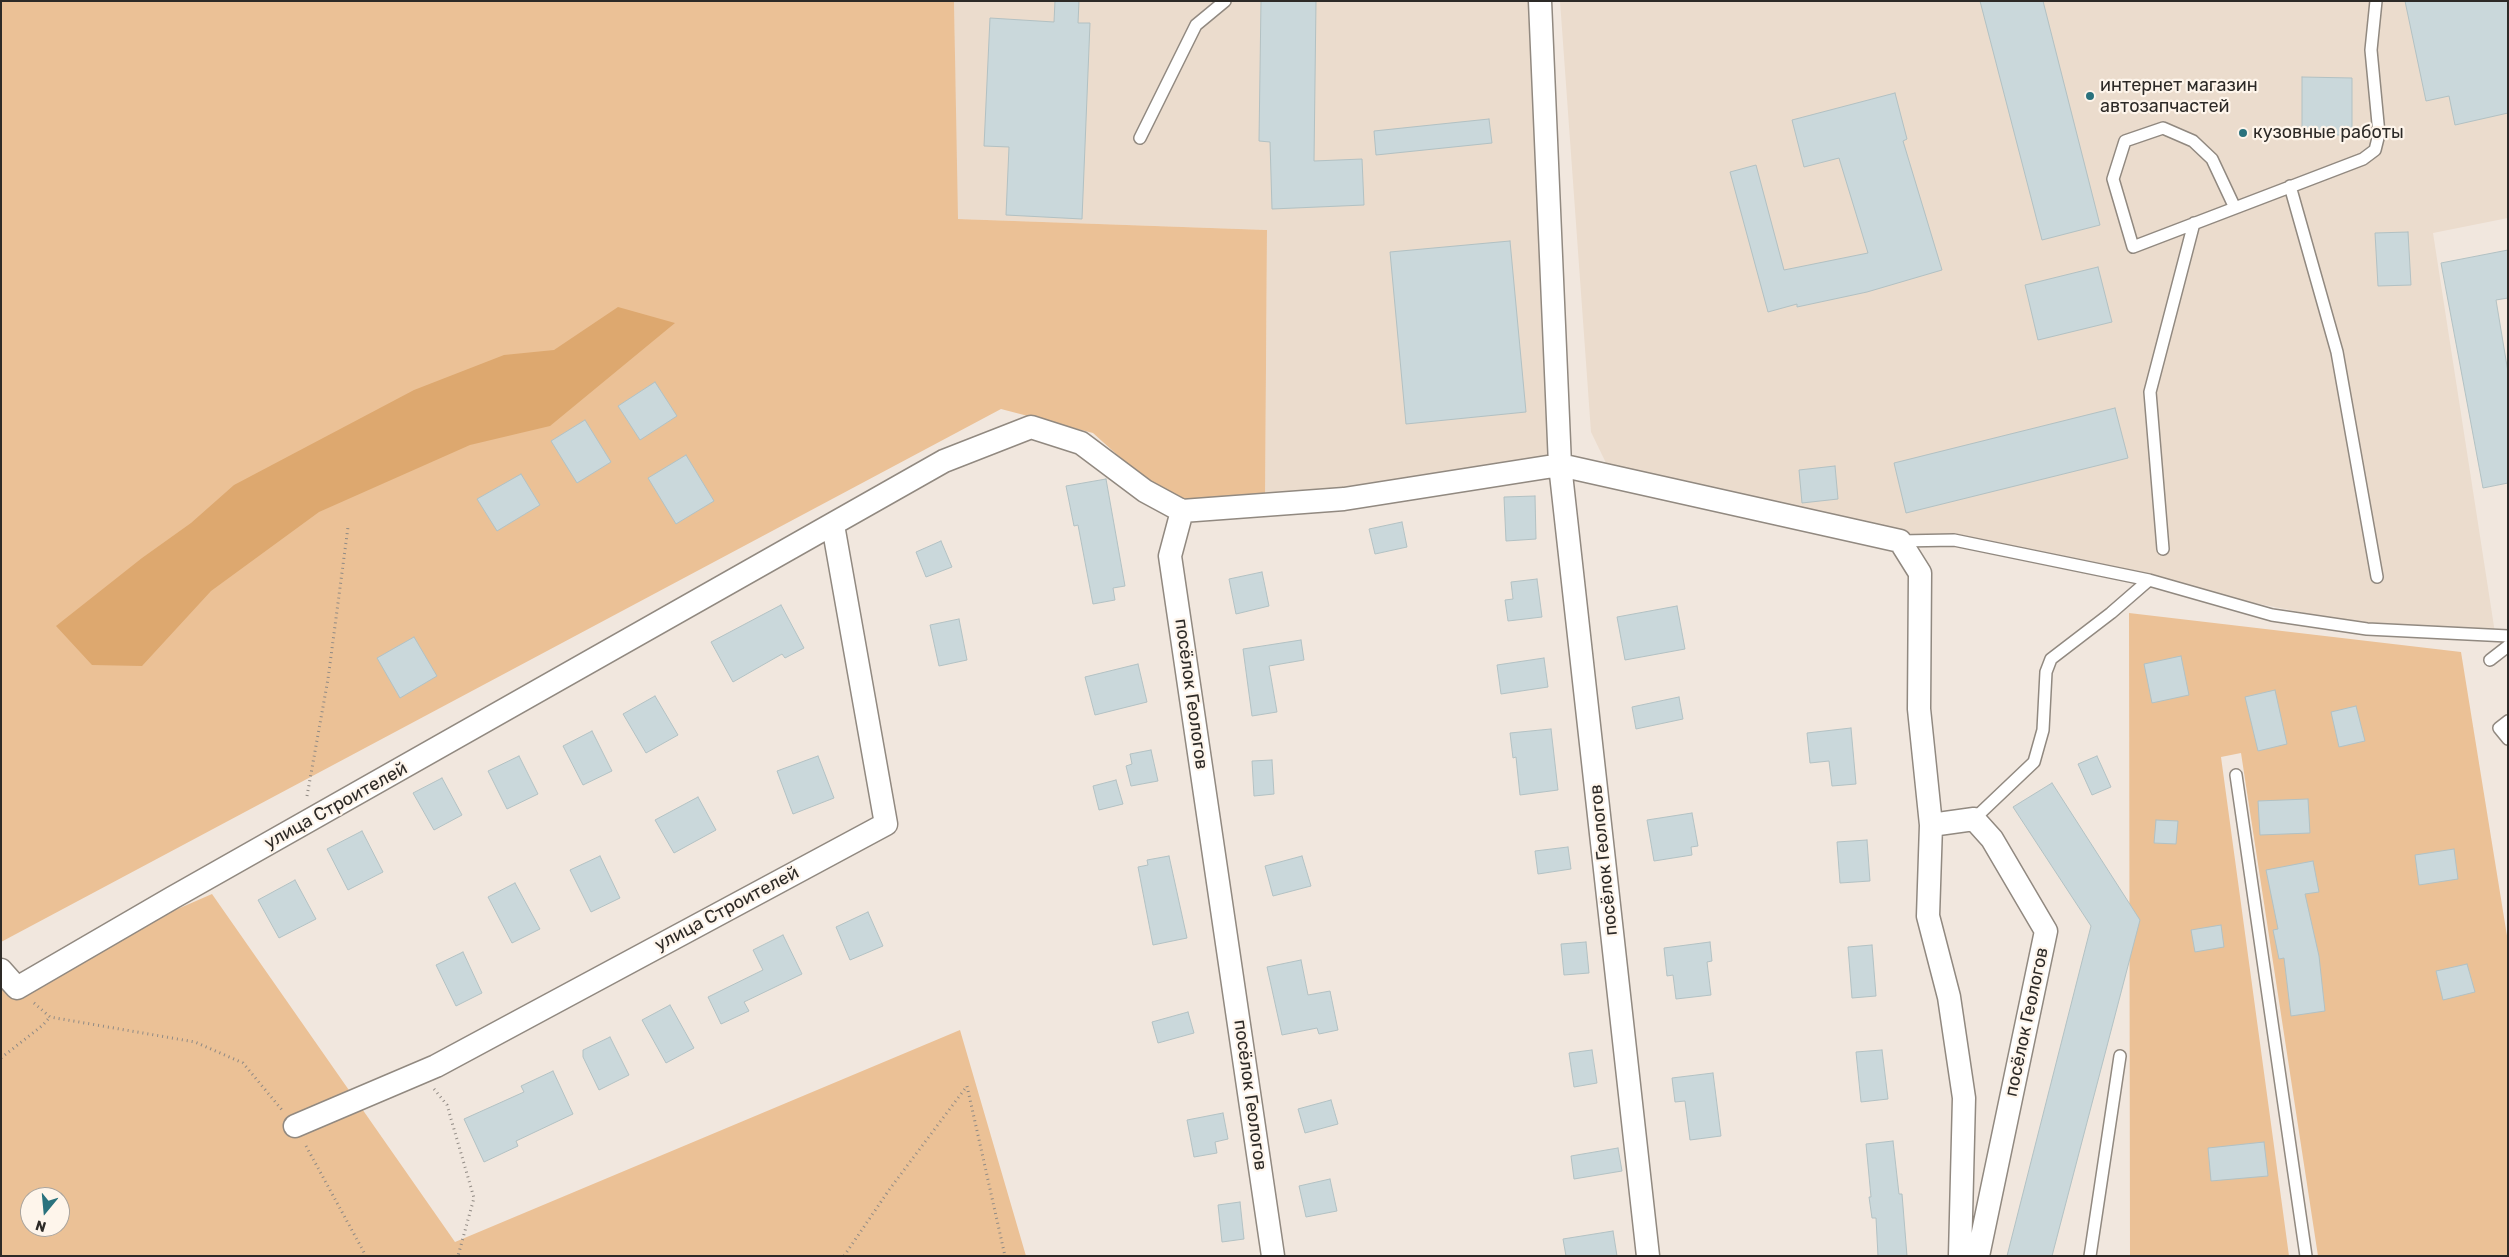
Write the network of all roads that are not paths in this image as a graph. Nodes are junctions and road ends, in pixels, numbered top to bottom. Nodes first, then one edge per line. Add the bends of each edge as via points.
1 (1224, 1) edge
2 (1540, 1) edge
3 (2376, 1) edge
4 (1140, 138) dead end
5 (2290, 186) junction
6 (2235, 208) junction
7 (2194, 224) junction
8 (1560, 464) junction
9 (1182, 510) junction
10 (833, 525) junction
11 (1900, 540) junction
12 (2163, 549) dead end
13 (2377, 578) dead end
14 (2149, 580) junction
15 (2508, 636) edge
16 (2508, 646) edge
17 (2490, 660) dead end
18 (2508, 722) edge
19 (2508, 739) edge
20 (2236, 775) dead end
21 (1974, 819) junction
22 (1932, 825) junction
23 (1, 970) edge
24 (2120, 1056) dead end
25 (295, 1126) road end
26 (1273, 1256) edge
27 (1648, 1256) edge
28 (1960, 1256) edge
29 (1978, 1256) edge
30 (2090, 1256) edge
31 (2306, 1256) edge

1 - 4 lane via 1196,25
2 - 8 street, посёлок Геологов
3 - 5 lane via 2371,50 2378,134 2375,150 2363,159
5 - 6 lane
5 - 13 lane via 2337,352
6 - 7 lane
6 - 7 lane via 2212,159 2193,141 2163,128 2125,141 2113,179 2132,247
7 - 12 lane via 2150,392
8 - 9 street via 1344,499
8 - 11 street
8 - 27 street, посёлок Геологов
9 - 10 street, улица Строителей via 1145,491 1081,442 1031,427 944,461
9 - 26 street, посёлок Геологов via 1170,556
10 - 23 street, улица Строителей via 17,988
10 - 25 street, улица Строителей via 886,824 421,1073
11 - 14 lane via 1954,540
11 - 22 street via 1920,573 1919,709
14 - 15 lane via 2272,615 2367,629
14 - 21 lane via 2051,659 2046,672 2043,730 2034,762
16 - 17 lane
18 - 19 lane via 2499,728
20 - 31 lane
21 - 22 street
21 - 29 street, посёлок Геологов via 1992,839 2046,931
22 - 28 street via 1928,916 1949,997 1964,1098
24 - 30 lane

